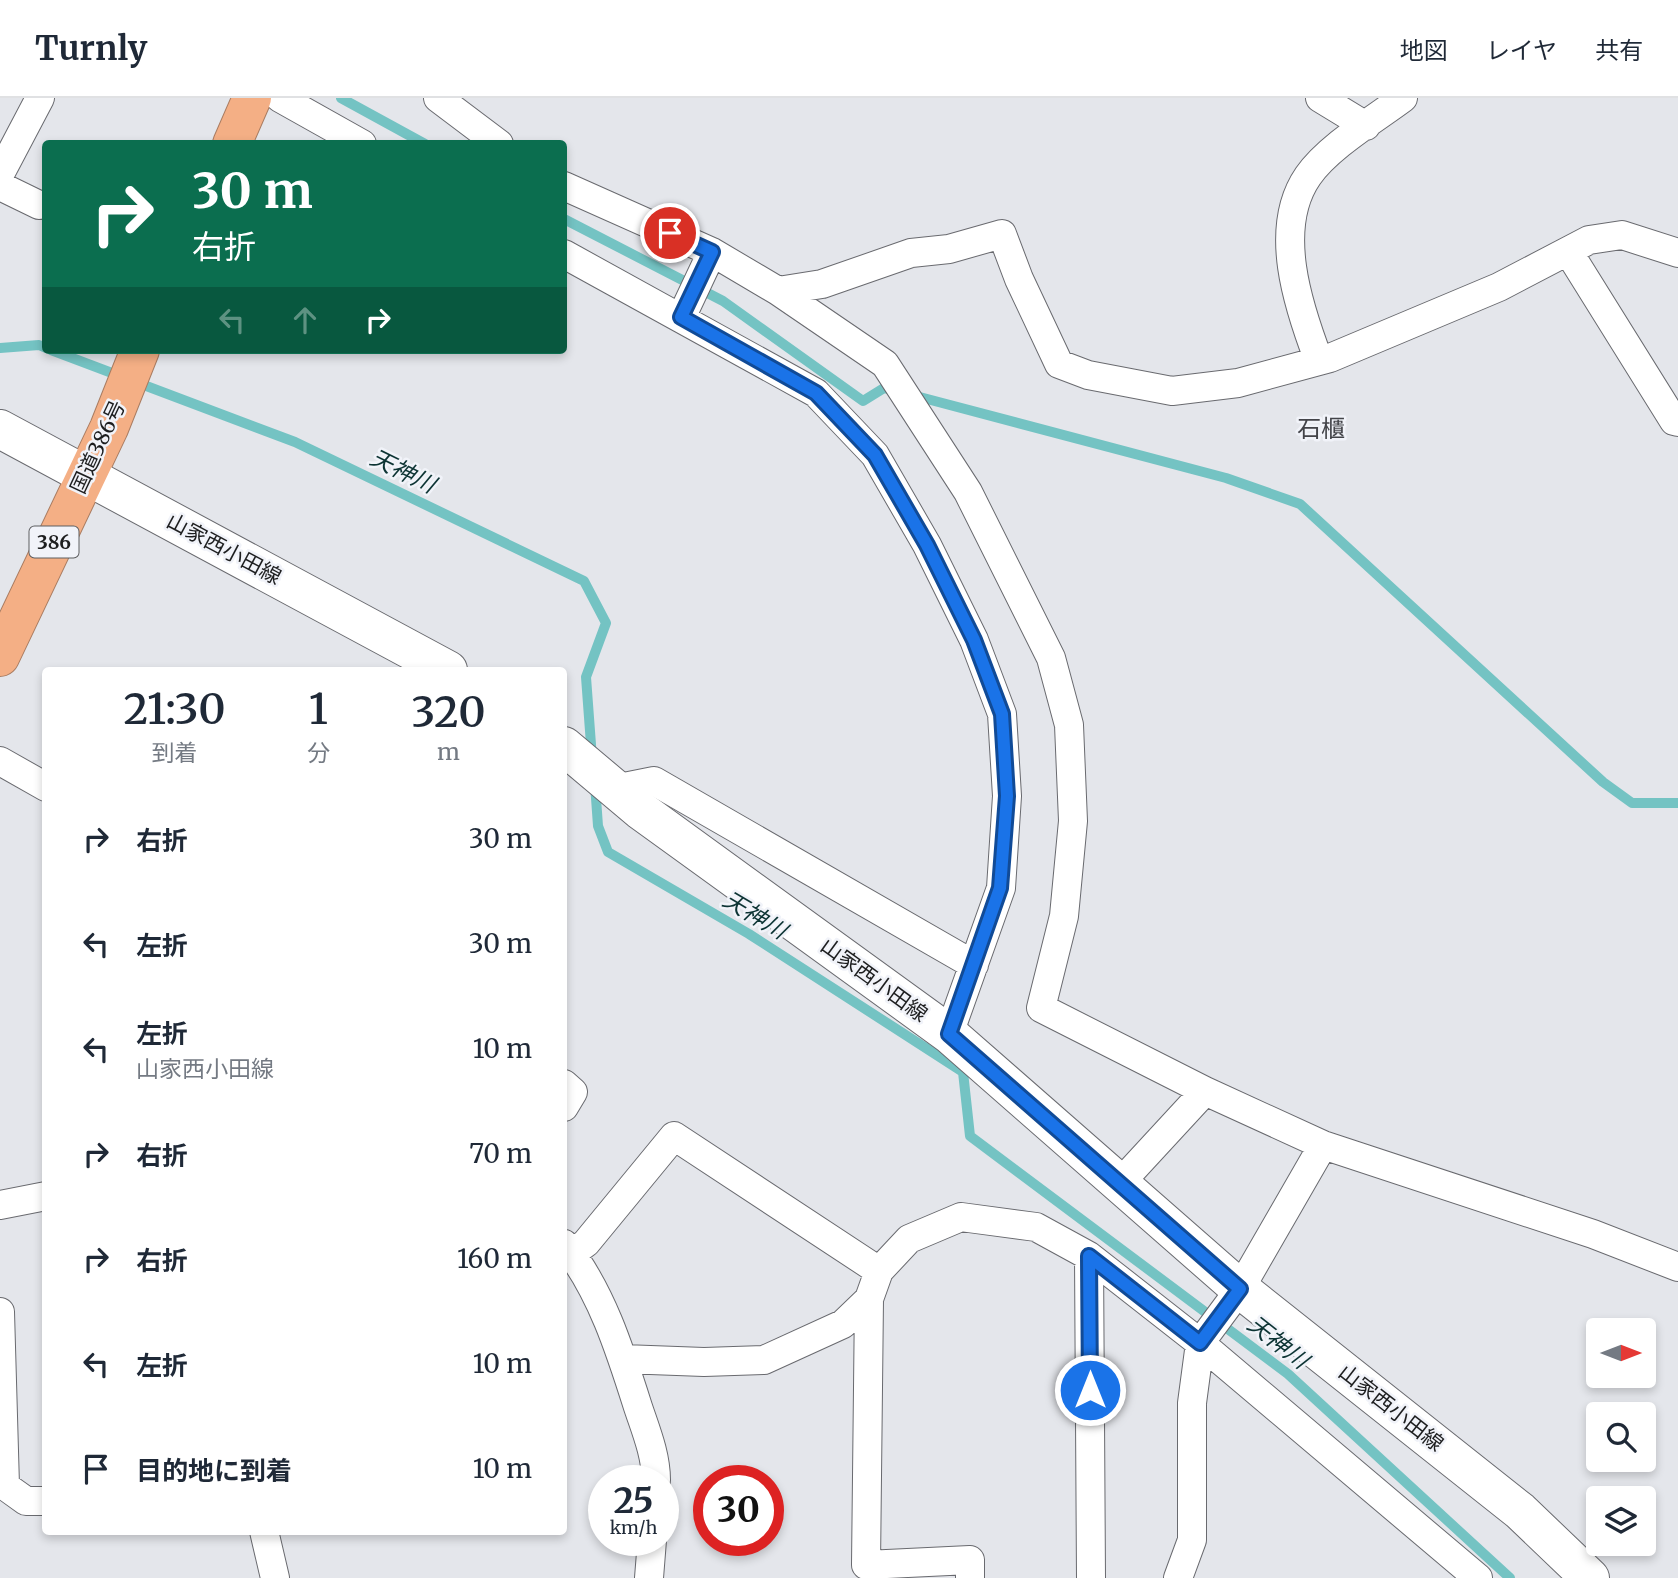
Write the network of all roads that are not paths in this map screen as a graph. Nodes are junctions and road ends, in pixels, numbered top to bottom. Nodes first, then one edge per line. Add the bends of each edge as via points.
1 (40, 98) edge
2 (252, 98) edge
3 (280, 98) edge
4 (438, 98) edge
5 (1320, 98) edge
6 (1403, 98) edge
7 (1366, 127) junction
8 (234, 140) edge
9 (355, 140) edge
10 (494, 140) edge
11 (0, 174) edge
12 (0, 186) edge
13 (567, 187) edge
14 (39, 205) dead end
15 (1567, 251) junction
16 (712, 252) junction
17 (1678, 253) edge
18 (567, 256) edge
19 (778, 291) junction
20 (681, 317) junction
21 (138, 354) edge
22 (1318, 361) junction
23 (1678, 422) edge
24 (0, 429) edge
25 (86, 474) junction
26 (0, 657) edge
27 (442, 667) edge
28 (567, 749) edge
29 (0, 761) edge
30 (42, 785) edge
31 (614, 789) junction
32 (974, 965) junction
33 (949, 1034) junction
34 (567, 1087) edge
35 (1205, 1091) junction
36 (567, 1102) edge
37 (1323, 1145) junction
38 (1121, 1182) junction
39 (42, 1197) edge
40 (0, 1205) edge
41 (568, 1249) edge
42 (1089, 1256) junction
43 (1678, 1267) edge
44 (879, 1271) junction
45 (1240, 1289) junction
46 (869, 1299) junction
47 (0, 1312) edge
48 (1200, 1343) junction
49 (623, 1359) junction
50 (656, 1465) edge
51 (42, 1501) edge
52 (265, 1535) edge
53 (651, 1556) edge
54 (275, 1578) edge
55 (649, 1578) edge
56 (970, 1578) edge
57 (1091, 1578) edge
58 (1178, 1578) edge
59 (1478, 1578) edge
60 (1590, 1578) edge

1 - 11 street
2 - 8 highway
3 - 9 street
4 - 10 street
5 - 7 street
6 - 7 street
7 - 22 street via 1309,176 1291,214 1291,260
12 - 14 street
13 - 16 street
15 - 17 street via 1588,240 1622,235
15 - 22 street via 1499,287
15 - 23 street
16 - 19 street
16 - 20 street
18 - 20 street
19 - 22 street via 822,284 911,253 949,249 1002,234 1059,364 1088,375 1172,391 1238,383
19 - 35 street via 885,364 968,492 1051,658 1069,725 1073,821 1064,916 1041,1008
20 - 32 street via 816,393 875,455 974,640 1002,714 1007,796 1000,888
21 - 25 highway, 国道386号 / 386
24 - 25 main road, 山家西小田線
25 - 26 highway, 国道386号 / 386
25 - 27 main road, 山家西小田線
28 - 31 main road, 山家西小田線
29 - 30 street
31 - 32 street via 654,780
31 - 33 main road, 山家西小田線
32 - 33 street
33 - 38 main road, 山家西小田線
34 - 36 street via 573,1092
35 - 37 street
35 - 38 street
37 - 43 street via 1593,1234
37 - 45 street
38 - 45 main road, 山家西小田線
39 - 40 street
41 - 44 street via 586,1244 674,1136
41 - 49 street via 607,1317
42 - 44 street via 1036,1227 961,1217 909,1239
42 - 48 street
42 - 57 street
44 - 46 street
45 - 48 street
45 - 60 main road, 山家西小田線 via 1520,1511
46 - 49 street via 843,1324 764,1360
46 - 56 street via 866,1565 970,1560
47 - 51 street via 5,1486 26,1501
48 - 58 street via 1192,1403 1192,1540
48 - 59 street
49 - 50 street
52 - 54 street
53 - 55 street

